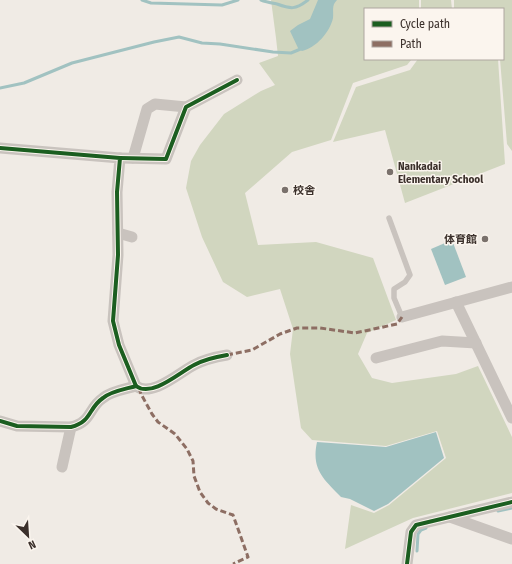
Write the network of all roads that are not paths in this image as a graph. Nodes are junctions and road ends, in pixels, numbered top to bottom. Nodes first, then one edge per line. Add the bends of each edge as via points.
1 (237, 80) dead end
2 (186, 107) junction
3 (0, 148) edge
4 (120, 158) junction
5 (133, 158) junction
6 (389, 218) dead end
7 (118, 233) junction
8 (132, 237) dead end
9 (512, 287) edge
10 (456, 302) junction
11 (402, 317) joint
12 (476, 343) junction
13 (227, 355) dead end
14 (376, 358) dead end
15 (136, 386) junction
16 (512, 418) edge
17 (0, 421) edge
18 (71, 427) junction
19 (62, 467) dead end
20 (512, 502) edge
21 (450, 517) junction
22 (512, 539) edge
23 (409, 563) edge

1 - 2 street
2 - 5 street via 166,159
2 - 5 street via 155,104 147,109
3 - 4 street
4 - 5 street
4 - 7 street via 117,192
6 - 11 lane via 410,275 394,289 394,298
7 - 8 street
7 - 15 street via 113,321 119,345
9 - 10 street
10 - 11 street
10 - 12 street
12 - 14 street via 442,341
12 - 16 street
13 - 15 street via 210,358 194,365 161,385 146,389
15 - 18 street via 104,397 95,404 83,422
17 - 18 street via 17,426
18 - 19 street
20 - 21 street
21 - 22 street
21 - 23 street via 416,525 411,532

